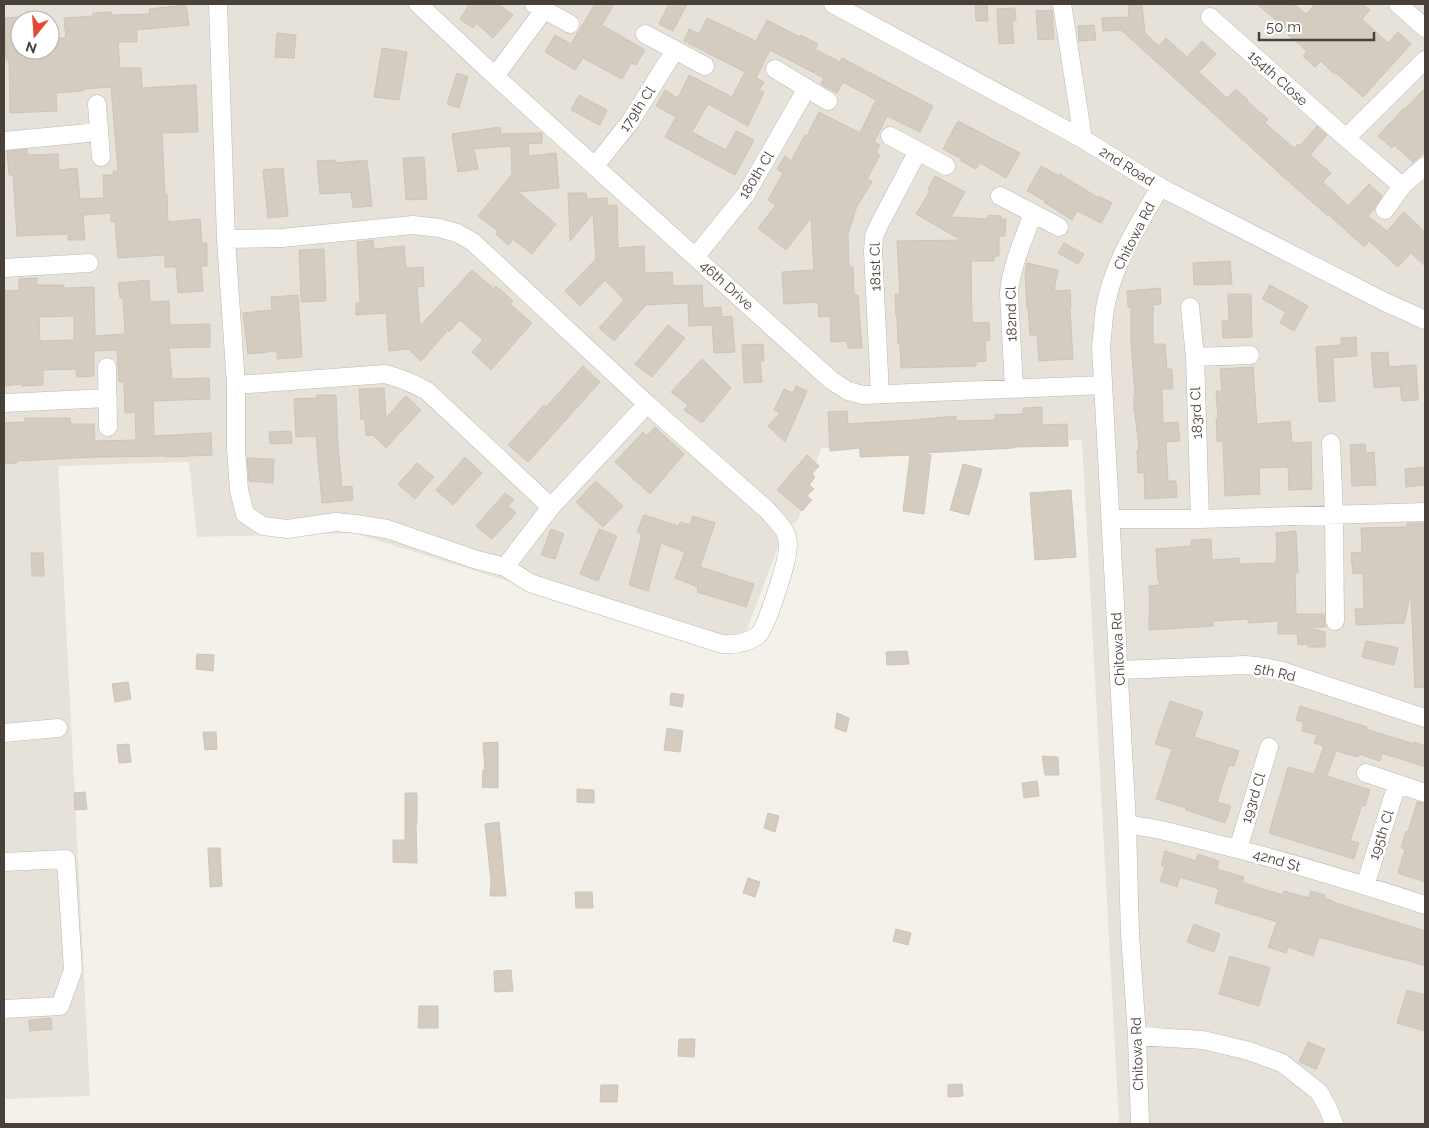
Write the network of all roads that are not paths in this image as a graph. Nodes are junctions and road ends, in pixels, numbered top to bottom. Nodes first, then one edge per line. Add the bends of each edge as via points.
1 (218, 4) edge
2 (418, 4) edge
3 (833, 4) edge
4 (1062, 4) edge
5 (1398, 4) edge
6 (539, 7) edge
7 (1210, 18) dead end
8 (570, 24) dead end
9 (1425, 28) edge
10 (645, 34) dead end
11 (675, 50) junction
12 (1425, 60) edge
13 (704, 66) dead end
14 (775, 69) dead end
15 (495, 76) junction
16 (807, 88) junction
17 (828, 100) dead end
18 (97, 104) dead end
19 (99, 132) junction
20 (890, 136) dead end
21 (1346, 138) junction
22 (1083, 139) junction
23 (4, 141) edge
24 (918, 151) junction
25 (100, 157) dead end
26 (595, 166) junction
27 (946, 166) dead end
28 (1425, 166) edge
29 (1402, 186) junction
30 (1160, 187) junction
31 (1000, 196) dead end
32 (1384, 210) dead end
33 (1033, 213) junction
34 (1059, 227) dead end
35 (226, 239) junction
36 (696, 256) junction
37 (89, 263) dead end
38 (4, 268) edge
39 (1190, 308) dead end
40 (1425, 320) edge
41 (1250, 356) dead end
42 (1195, 357) junction
43 (107, 367) dead end
44 (236, 385) junction
45 (1103, 386) junction
46 (1014, 389) junction
47 (880, 394) junction
48 (108, 398) junction
49 (4, 403) edge
50 (647, 404) junction
51 (108, 427) dead end
52 (1331, 443) dead end
53 (551, 506) junction
54 (1425, 512) edge
55 (1334, 516) junction
56 (1110, 519) junction
57 (1200, 519) junction
58 (505, 567) junction
59 (1335, 622) dead end
60 (1119, 670) junction
61 (1425, 718) edge
62 (58, 728) dead end
63 (4, 733) edge
64 (1269, 747) dead end
65 (1366, 773) dead end
66 (1397, 784) junction
67 (1425, 793) edge
68 (1127, 825) junction
69 (1238, 849) junction
70 (4, 862) edge
71 (1365, 886) junction
72 (1425, 905) edge
73 (4, 1009) edge
74 (1137, 1036) junction
75 (1140, 1124) edge
76 (1334, 1124) edge

1 - 35 street
2 - 15 street, 46th Drive
3 - 22 street, 2nd Road
4 - 22 street
5 - 9 street
6 - 8 street
6 - 15 street
7 - 21 street, 154th Close
10 - 11 street
11 - 13 street
11 - 26 street, 179th Cl via 630,122
12 - 21 street
14 - 16 street
15 - 26 street, 46th Drive
16 - 17 street
16 - 36 street, 180th Cl via 746,194
18 - 19 street
19 - 23 street
19 - 25 street
20 - 24 street
21 - 29 street, 154th Close
22 - 30 street, 2nd Road
24 - 27 street
24 - 47 street, 181st Cl via 874,236
26 - 36 street, 46th Drive
28 - 29 street
29 - 32 street
30 - 40 street, 2nd Road
30 - 45 street, Chitowa Rd via 1131,236 1106,303 1101,346
31 - 33 street
33 - 34 street
33 - 46 street, 182nd Cl via 1010,282
35 - 44 street
35 - 50 street via 282,238 413,226 457,232 473,242
36 - 47 street, 46th Drive via 831,380 848,392
37 - 38 street
39 - 42 street, 183rd Cl
41 - 42 street
42 - 57 street, 183rd Cl
43 - 48 street
44 - 53 street via 385,374 413,383 427,391
44 - 58 street via 239,490 245,514 252,520 263,526 287,529 336,522 387,528
45 - 46 street, 46th Drive
45 - 56 street, Chitowa Rd
46 - 47 street, 46th Drive
48 - 49 street
48 - 51 street
50 - 53 street
50 - 58 street via 767,510 786,535 786,562 759,635 736,646 722,644 530,583
52 - 55 street
53 - 58 street
54 - 55 street
55 - 57 street
55 - 59 street
56 - 57 street
56 - 60 street, Chitowa Rd
60 - 61 street, 5th Rd via 1264,667
60 - 68 street, Chitowa Rd
62 - 63 street
64 - 69 street, 193rd Cl
65 - 66 street
66 - 67 street
66 - 71 street, 195th Cl
68 - 69 street, 42nd St via 1147,826
68 - 74 street, Chitowa Rd
69 - 71 street, 42nd St
70 - 73 street via 66,859 73,970 60,1006
71 - 72 street, 42nd St
74 - 75 street, Chitowa Rd
74 - 76 street via 1203,1040 1282,1063 1319,1092

